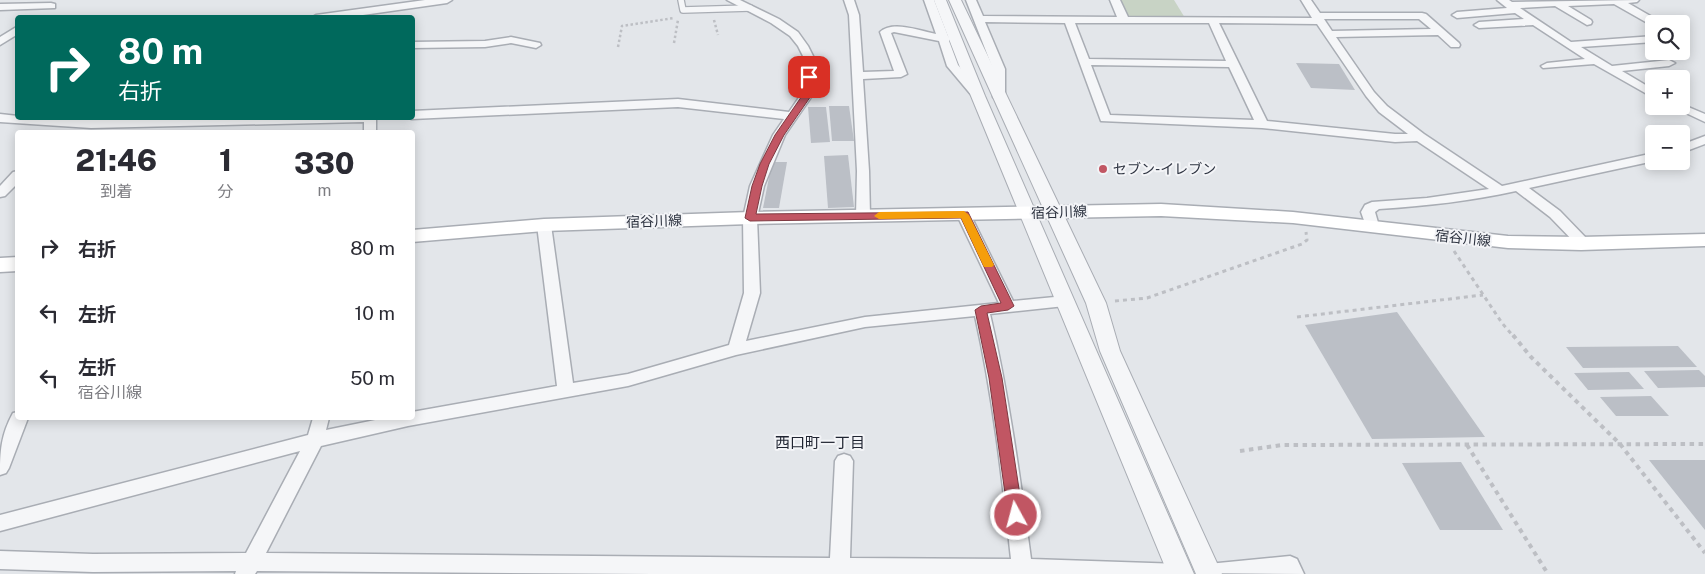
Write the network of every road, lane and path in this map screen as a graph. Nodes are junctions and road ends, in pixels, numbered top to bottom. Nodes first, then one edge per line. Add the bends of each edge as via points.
1 (60, 0) edge
2 (447, 0) edge
3 (682, 0) edge
4 (732, 0) edge
5 (849, 0) edge
6 (930, 0) edge
7 (940, 0) edge
8 (955, 0) edge
9 (971, 0) edge
10 (1115, 0) edge
11 (1306, 0) edge
12 (1616, 0) edge
13 (1634, 0) edge
14 (423, 2) edge
15 (1558, 3) junction
16 (1510, 5) edge
17 (51, 6) junction
18 (1, 8) edge
19 (750, 8) junction
20 (38, 15) edge
21 (336, 15) edge
22 (415, 15) edge
23 (1457, 15) dead end
24 (1645, 17) edge
25 (1318, 18) junction
26 (980, 19) junction
27 (1069, 19) junction
28 (1124, 20) junction
29 (1213, 21) junction
30 (1534, 22) junction
31 (1587, 22) dead end
32 (1479, 25) dead end
33 (15, 31) edge
34 (1440, 32) junction
35 (1328, 34) junction
36 (945, 39) junction
37 (1645, 40) edge
38 (0, 42) edge
39 (674, 43) dead end
40 (1569, 44) junction
41 (415, 45) edge
42 (1455, 45) dead end
43 (536, 46) dead end
44 (618, 47) dead end
45 (1596, 61) junction
46 (1086, 62) junction
47 (1670, 62) dead end
48 (1234, 64) junction
49 (1547, 66) dead end
50 (1611, 69) junction
51 (857, 76) junction
52 (1645, 90) edge
53 (978, 96) junction
54 (999, 96) junction
55 (1690, 112) edge
56 (415, 115) edge
57 (792, 116) junction
58 (0, 118) edge
59 (15, 118) edge
60 (1705, 118) edge
61 (63, 120) edge
62 (196, 120) edge
63 (297, 120) edge
64 (95, 121) edge
65 (1262, 124) junction
66 (83, 130) edge
67 (290, 130) edge
68 (1420, 137) junction
69 (1705, 140) edge
70 (1690, 146) edge
71 (1645, 159) edge
72 (15, 178) edge
73 (1519, 187) junction
74 (1500, 191) junction
75 (0, 193) edge
76 (1028, 213) junction
77 (1054, 213) junction
78 (964, 215) junction
79 (863, 216) junction
80 (750, 218) junction
81 (1306, 219) junction
82 (544, 225) junction
83 (1372, 226) junction
84 (415, 236) edge
85 (1444, 236) junction
86 (1705, 240) edge
87 (1584, 244) junction
88 (0, 264) edge
89 (15, 264) edge
90 (1483, 295) junction
91 (1064, 301) junction
92 (1096, 303) junction
93 (1008, 306) junction
94 (981, 310) junction
95 (1297, 317) dead end
96 (736, 349) junction
97 (566, 390) junction
98 (415, 418) edge
99 (18, 420) edge
100 (320, 420) edge
101 (404, 420) edge
102 (315, 440) junction
103 (1620, 444) junction
104 (1705, 444) edge
105 (1467, 445) junction
106 (1240, 451) dead end
107 (844, 461) dead end
108 (0, 468) edge
109 (0, 522) edge
110 (1705, 553) edge
111 (0, 560) edge
112 (840, 566) junction
113 (248, 568) edge
114 (1023, 571) edge
115 (1181, 574) edge
116 (1209, 574) edge
117 (1294, 574) edge
118 (1548, 574) edge

1 - 17 street
2 - 14 street
3 - 19 lane via 683,10
4 - 19 street
5 - 51 street via 854,15
6 - 36 street
7 - 53 street
8 - 54 street
9 - 26 street
10 - 28 street
11 - 25 street
12 - 13 street
12 - 15 street
12 - 24 street
14 - 21 street
14 - 22 street
15 - 16 street
15 - 31 street
16 - 23 street
16 - 30 street
17 - 18 street
17 - 20 street
19 - 57 street via 794,34 811,62 808,93
25 - 29 street
25 - 34 street via 1422,16
25 - 35 street
26 - 27 street
26 - 54 street via 999,69
27 - 28 street
27 - 46 street
28 - 29 street
29 - 48 street
30 - 32 street
30 - 40 street
33 - 38 street
34 - 35 street
34 - 42 street
35 - 68 street via 1382,109
36 - 51 street via 893,29 885,32 901,74
36 - 53 street via 953,66
37 - 40 street
39 - 44 path via 679,17 622,26
40 - 45 street
41 - 43 street via 485,44 511,40
45 - 49 street
45 - 50 street
46 - 48 street
46 - 65 street via 1105,118
47 - 50 street
48 - 65 street
50 - 52 street
51 - 79 street
53 - 76 street
54 - 77 street
55 - 60 street
56 - 57 street via 678,102
57 - 80 street via 765,164
58 - 59 street
61 - 64 street
62 - 64 street
63 - 67 street
64 - 66 street
65 - 68 street via 1366,136
68 - 74 street
69 - 70 street
71 - 73 street
72 - 75 street
73 - 74 street
73 - 87 street via 1555,214
74 - 83 street via 1377,205 1368,212
76 - 77 main road, 宿谷川線
76 - 78 main road, 宿谷川線
76 - 91 street
77 - 81 main road, 宿谷川線 via 1161,210
77 - 92 street
78 - 79 main road, 宿谷川線
78 - 93 street
79 - 80 main road, 宿谷川線
80 - 82 main road, 宿谷川線
80 - 96 street via 752,293
81 - 83 main road, 宿谷川線
81 - 92 path via 1307,240 1302,244 1147,298
82 - 84 main road, 宿谷川線
82 - 97 street
83 - 85 main road, 宿谷川線
85 - 87 main road, 宿谷川線
85 - 90 path
86 - 87 main road, 宿谷川線
88 - 89 main road
90 - 95 path
90 - 103 path via 1531,357
91 - 93 street
91 - 115 street
92 - 116 street via 1110,351
93 - 94 street
94 - 96 street via 865,322
94 - 114 street via 993,361
96 - 97 street via 628,380
97 - 98 street
99 - 108 street
100 - 102 street
101 - 102 street
102 - 109 street
102 - 113 street
103 - 104 path
103 - 105 path
103 - 110 path
105 - 106 path via 1282,445
105 - 118 path
107 - 112 street
111 - 113 street
112 - 113 street
112 - 114 street
114 - 115 street
116 - 117 street via 1290,564

